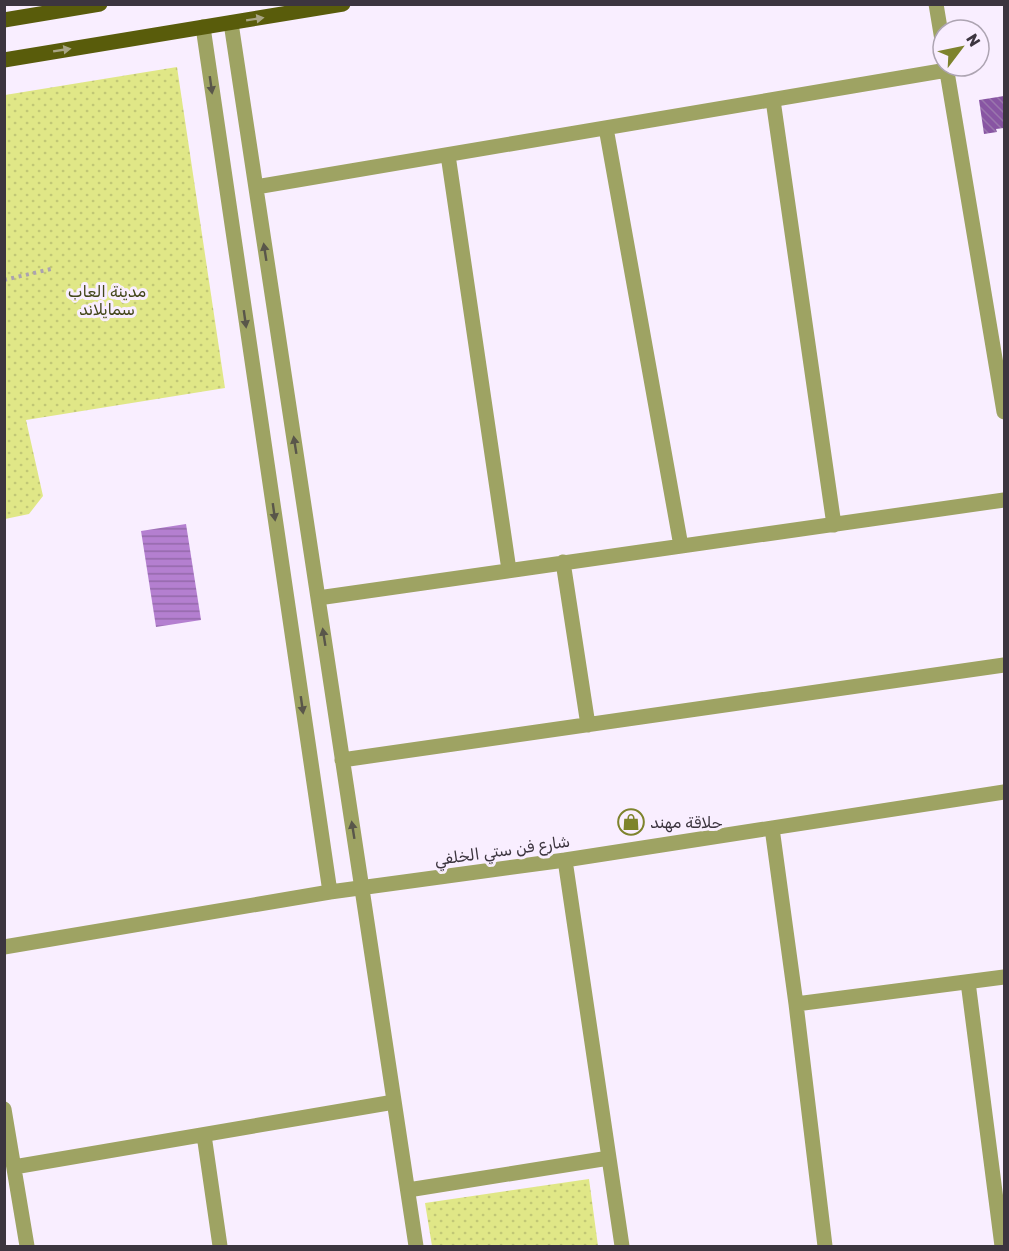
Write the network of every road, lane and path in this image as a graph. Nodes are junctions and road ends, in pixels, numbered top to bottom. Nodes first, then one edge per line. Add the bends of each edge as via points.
1 (100, 4) edge
2 (343, 4) edge
3 (23, 11) edge
4 (4, 20) edge
5 (231, 22) junction
6 (202, 27) junction
7 (4, 60) edge
8 (931, 71) edge
9 (949, 78) edge
10 (773, 100) junction
11 (606, 128) junction
12 (448, 155) junction
13 (256, 187) junction
14 (55, 268) dead end
15 (4, 280) edge
16 (1005, 412) edge
17 (1005, 500) edge
18 (834, 525) junction
19 (681, 546) junction
20 (563, 562) junction
21 (508, 570) junction
22 (318, 598) junction
23 (1005, 665) edge
24 (588, 725) junction
25 (342, 760) junction
26 (1005, 792) edge
27 (772, 828) junction
28 (565, 860) junction
29 (362, 888) junction
30 (330, 892) junction
31 (4, 947) edge
32 (1005, 977) edge
33 (968, 982) junction
34 (796, 1004) junction
35 (394, 1102) junction
36 (4, 1109) edge
37 (204, 1135) junction
38 (609, 1158) junction
39 (14, 1167) junction
40 (408, 1190) junction
41 (27, 1246) edge
42 (220, 1246) edge
43 (416, 1246) edge
44 (622, 1246) edge
45 (825, 1246) edge
46 (1002, 1246) edge

1 - 3 main road
5 -> 2 main road
3 - 4 main road
5 - 6 main road
5 - 13 street
7 -> 6 main road
6 -> 30 street
8 - 10 street
9 - 16 street
10 - 11 street
10 - 18 street
11 - 12 street
11 - 19 street
12 - 13 street
12 - 21 street
22 -> 13 street
14 - 15 path
17 - 18 street
18 - 19 street
19 - 20 street
20 - 21 street
20 - 24 street
21 - 22 street
25 -> 22 street
23 - 24 street
24 - 25 street
29 -> 25 street
26 - 27 street, شارع فن ستي الخلفي
27 - 28 street, شارع فن ستي الخلفي
27 - 34 street
28 - 29 street, شارع فن ستي الخلفي
28 - 38 street
29 - 30 street, شارع فن ستي الخلفي
29 - 35 street
30 - 31 street, شارع فن ستي الخلفي
32 - 33 street
33 - 34 street
33 - 46 street
34 - 45 street
35 - 37 street
35 - 40 street
36 - 39 street
37 - 39 street
37 - 42 street
38 - 40 street
38 - 44 street
39 - 41 street
40 - 43 street

